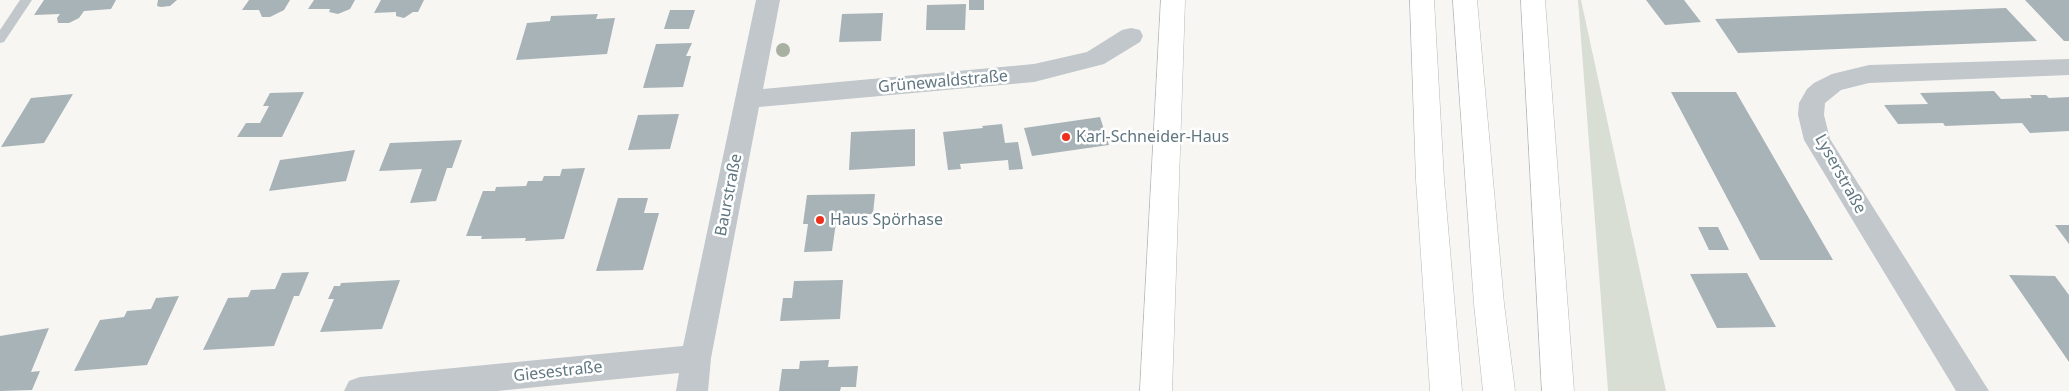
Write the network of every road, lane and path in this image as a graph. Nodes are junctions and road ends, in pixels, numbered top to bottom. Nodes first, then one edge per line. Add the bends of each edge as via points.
1 (26, 0) edge
2 (768, 0) edge
3 (1173, 0) edge
4 (1422, 0) edge
5 (1465, 0) edge
6 (1533, 0) edge
7 (1131, 36) dead end
8 (0, 40) edge
9 (2069, 67) edge
10 (749, 100) junction
11 (696, 358) junction
12 (360, 391) edge
13 (692, 391) edge
14 (1156, 391) edge
15 (1446, 391) edge
16 (1499, 391) edge
17 (1558, 391) edge
18 (1973, 391) edge

1 - 8 lane
2 - 10 street, Baurstraße
3 - 14 main road
4 - 15 main road via 1430,180
5 - 16 main road
6 - 17 main road
7 - 10 street, Grünewaldstraße via 1095,58 1034,73
9 - 18 street, Lyserstraße via 1869,74 1848,78 1819,93 1810,111 1817,140
10 - 11 street, Baurstraße
11 - 12 street, Giesestraße
11 - 13 street, Baurstraße

